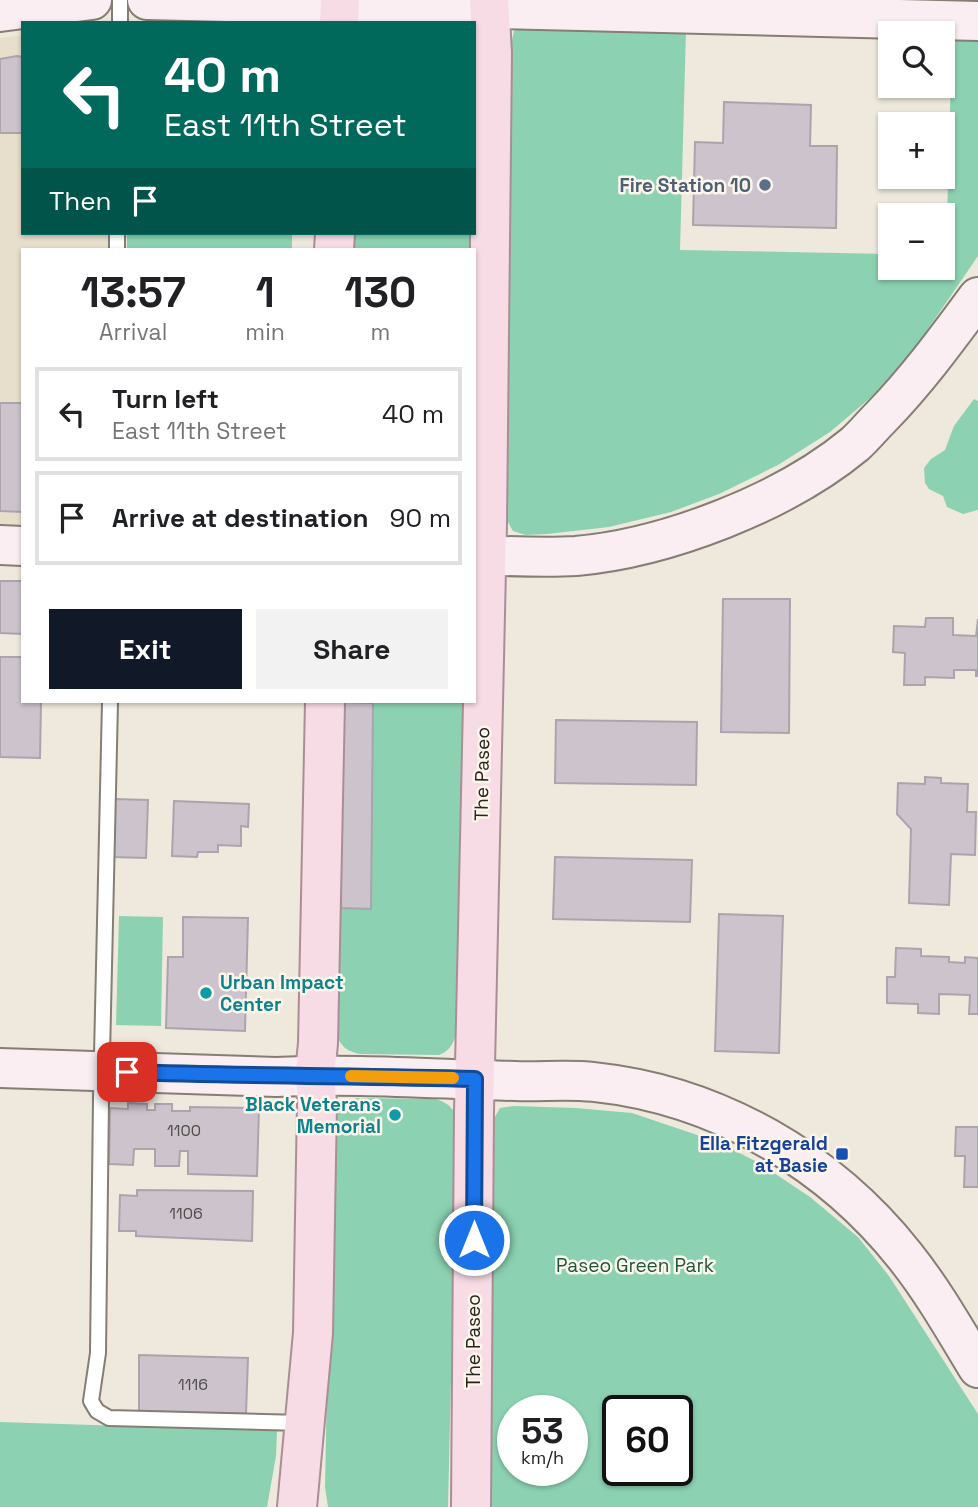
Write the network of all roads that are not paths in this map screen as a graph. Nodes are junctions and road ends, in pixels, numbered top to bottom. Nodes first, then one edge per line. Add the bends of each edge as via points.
1 (92, 0) edge
2 (120, 0) edge
3 (147, 0) edge
4 (490, 4) edge
5 (749, 7) edge
6 (340, 9) edge
7 (0, 12) edge
8 (120, 21) edge
9 (978, 21) edge
10 (978, 297) edge
11 (0, 545) edge
12 (21, 546) edge
13 (480, 555) edge
14 (110, 703) edge
15 (325, 703) edge
16 (0, 1068) edge
17 (102, 1071) junction
18 (315, 1075) junction
19 (475, 1079) junction
20 (978, 1368) edge
21 (307, 1423) junction
22 (300, 1504) edge
23 (471, 1507) edge

1 - 7 main road
2 - 8 lane
3 - 6 main road
4 - 5 main road
4 - 6 main road
4 - 13 main road, The Paseo
5 - 9 main road
10 - 13 main road via 933,359 855,444 765,501 627,547 575,556
11 - 12 main road
13 - 19 main road, The Paseo
14 - 17 lane
15 - 18 main road
16 - 17 main road
17 - 18 main road
17 - 21 lane via 98,1353 91,1401 109,1418
18 - 19 main road
18 - 21 main road via 313,1333
19 - 20 main road via 638,1088 682,1100 767,1136 843,1190 876,1223 906,1258
19 - 23 main road, The Paseo
21 - 22 main road

